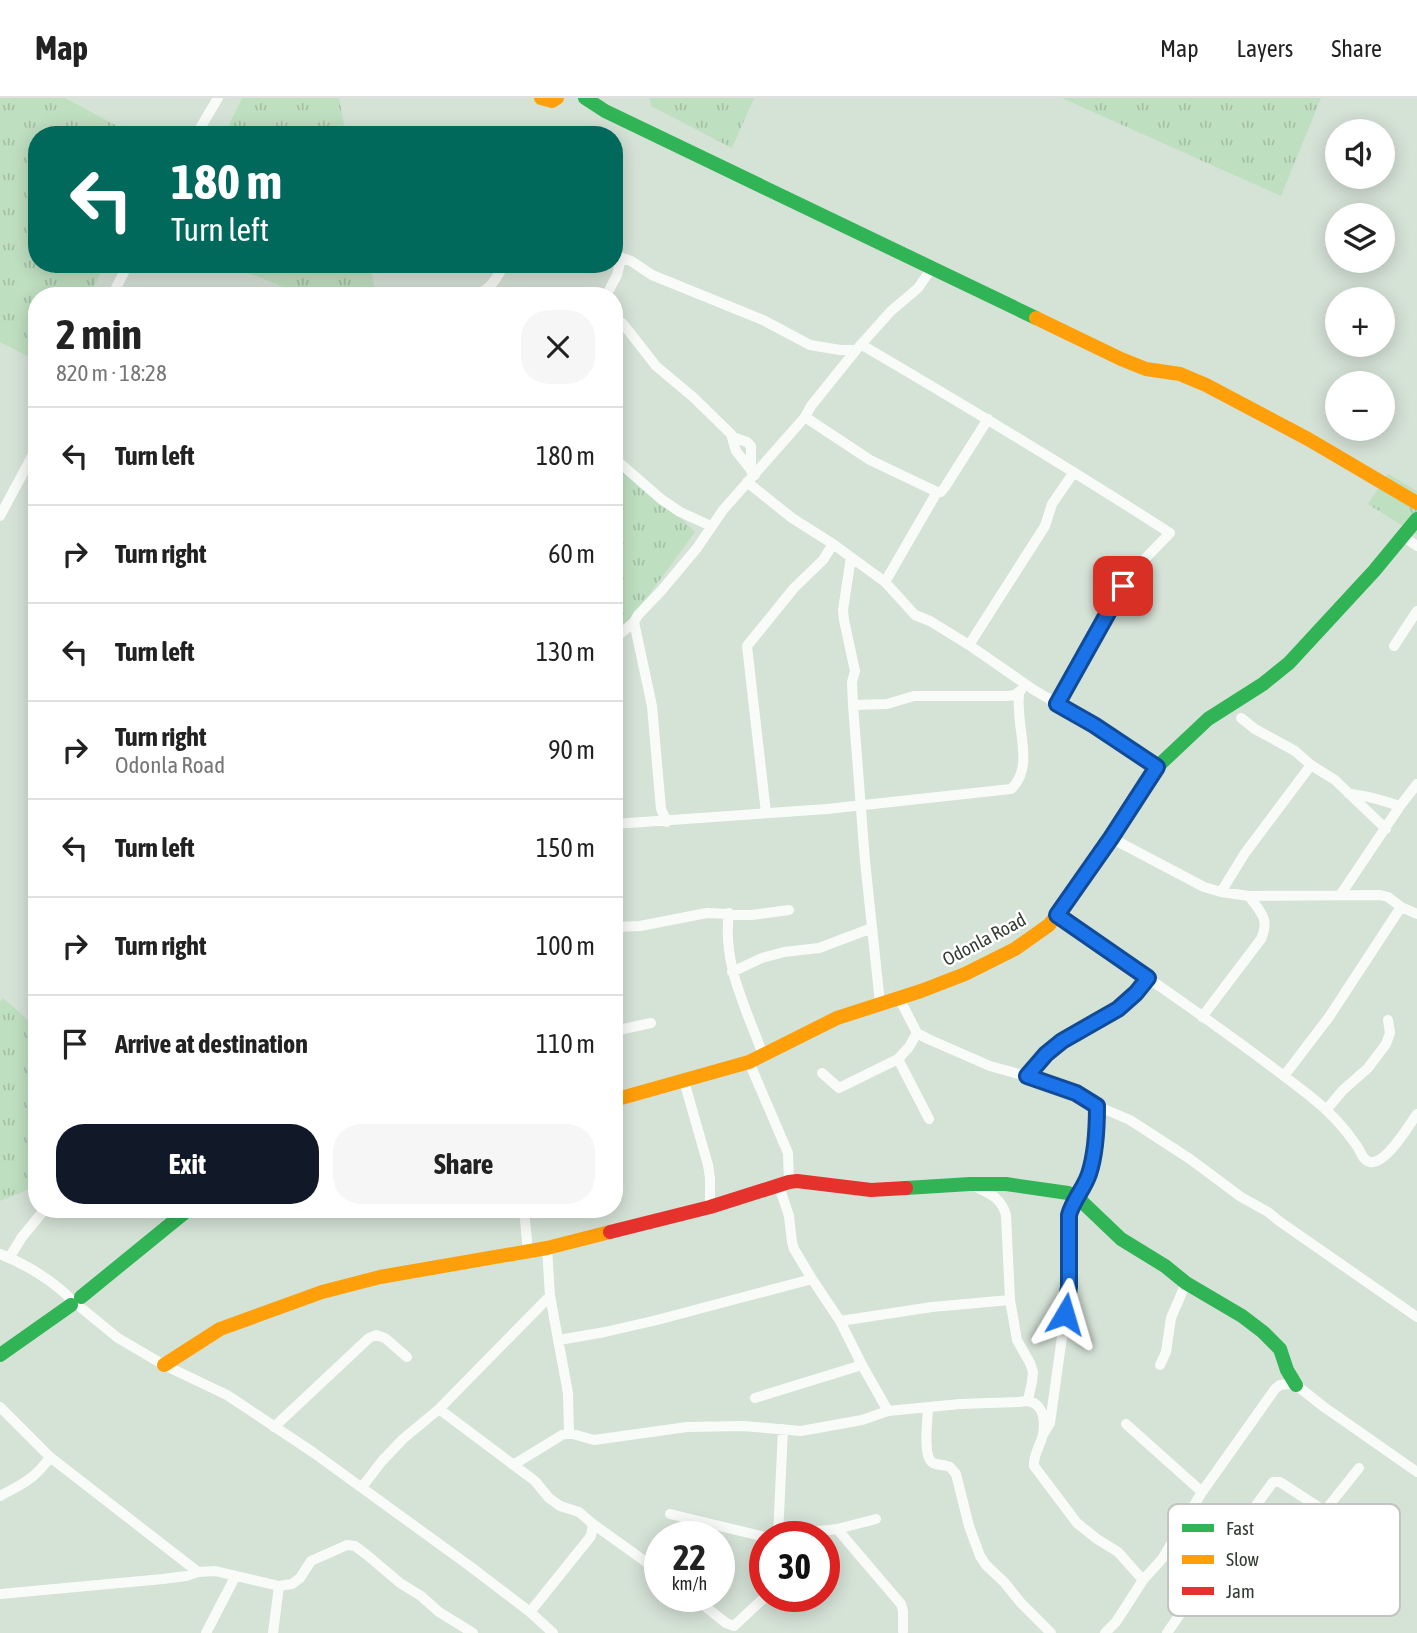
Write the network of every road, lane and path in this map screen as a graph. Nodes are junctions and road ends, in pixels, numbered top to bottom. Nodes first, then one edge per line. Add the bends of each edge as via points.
1 (218, 98) edge
2 (541, 98) edge
3 (557, 98) edge
4 (585, 98) edge
5 (202, 126) edge
6 (623, 258) edge
7 (932, 268) junction
8 (623, 324) edge
9 (859, 348) junction
10 (840, 350) junction
11 (845, 364) junction
12 (805, 417) junction
13 (988, 419) junction
14 (733, 437) junction
15 (28, 464) edge
16 (623, 466) edge
17 (1074, 472) junction
18 (751, 476) junction
19 (937, 492) junction
20 (1417, 503) edge
21 (0, 516) edge
22 (1417, 519) edge
23 (711, 526) junction
24 (1404, 537) junction
25 (833, 544) junction
26 (1417, 546) edge
27 (851, 556) junction
28 (886, 582) junction
29 (1417, 611) edge
30 (634, 622) junction
31 (623, 631) edge
32 (969, 645) junction
33 (1394, 646) dead end
34 (1005, 671) junction
35 (1022, 688) junction
36 (1005, 696) junction
37 (1057, 704) junction
38 (853, 705) junction
39 (1018, 711) junction
40 (1241, 718) dead end
41 (1311, 765) junction
42 (1157, 767) junction
43 (1416, 787) edge
44 (1349, 794) junction
45 (861, 805) junction
46 (1400, 806) junction
47 (766, 813) junction
48 (667, 821) junction
49 (623, 823) edge
50 (1386, 829) junction
51 (1111, 838) junction
52 (1221, 892) junction
53 (1341, 894) junction
54 (1249, 896) junction
55 (1401, 906) junction
56 (789, 911) dead end
57 (729, 913) junction
58 (1417, 914) edge
59 (1057, 915) junction
60 (623, 927) edge
61 (872, 928) junction
62 (732, 972) junction
63 (1148, 978) junction
64 (899, 998) junction
65 (880, 1003) junction
66 (1202, 1017) junction
67 (1388, 1020) dead end
68 (651, 1023) dead end
69 (623, 1029) edge
70 (917, 1033) junction
71 (756, 1058) junction
72 (898, 1059) junction
73 (822, 1073) dead end
74 (1027, 1076) junction
75 (1284, 1076) junction
76 (684, 1081) junction
77 (623, 1098) edge
78 (1097, 1106) junction
79 (1327, 1109) junction
80 (1416, 1116) edge
81 (929, 1119) dead end
82 (784, 1184) junction
83 (970, 1184) junction
84 (1077, 1197) junction
85 (710, 1207) junction
86 (38, 1218) edge
87 (178, 1218) edge
88 (525, 1218) edge
89 (547, 1248) junction
90 (528, 1252) junction
91 (4, 1256) edge
92 (812, 1279) junction
93 (1186, 1283) junction
94 (550, 1296) junction
95 (1010, 1300) junction
96 (76, 1302) junction
97 (1402, 1306) junction
98 (1417, 1306) edge
99 (1417, 1317) edge
100 (841, 1321) junction
101 (559, 1340) junction
102 (0, 1355) edge
103 (407, 1357) dead end
104 (862, 1364) junction
105 (1160, 1365) dead end
106 (164, 1366) junction
107 (1287, 1370) junction
108 (1280, 1385) junction
109 (1296, 1385) junction
110 (755, 1398) dead end
111 (1028, 1400) junction
112 (0, 1407) edge
113 (928, 1407) junction
114 (439, 1409) junction
115 (888, 1410) junction
116 (1126, 1424) dead end
117 (274, 1427) junction
118 (783, 1429) junction
119 (569, 1433) junction
120 (1042, 1437) junction
121 (50, 1457) junction
122 (513, 1465) junction
123 (1359, 1468) dead end
124 (1417, 1472) edge
125 (362, 1487) junction
126 (1202, 1492) junction
127 (0, 1496) edge
128 (1195, 1504) edge
129 (1257, 1504) edge
130 (1314, 1504) edge
131 (1329, 1504) edge
132 (670, 1514) dead end
133 (876, 1519) dead end
134 (778, 1521) edge
135 (593, 1524) junction
136 (840, 1529) edge
137 (606, 1533) junction
138 (749, 1533) edge
139 (840, 1533) edge
140 (592, 1536) junction
141 (1168, 1548) edge
142 (644, 1560) edge
143 (198, 1572) junction
144 (236, 1577) junction
145 (1143, 1580) junction
146 (279, 1586) junction
147 (0, 1594) edge
148 (530, 1612) junction
149 (712, 1612) edge
150 (750, 1612) edge
151 (1179, 1616) edge
152 (542, 1623) junction
153 (731, 1630) edge
154 (902, 1632) edge
155 (206, 1633) edge
156 (274, 1633) edge
157 (473, 1633) edge
158 (535, 1633) edge
159 (553, 1633) edge
160 (1051, 1633) edge
161 (1105, 1633) edge
162 (1167, 1633) edge

1 - 5 street
2 - 3 street
4 - 7 street
6 - 10 street via 810,345
7 - 9 street
7 - 20 street via 1136,366 1180,374 1206,385
8 - 14 street via 656,366
9 - 10 street
9 - 11 street
9 - 13 street
10 - 11 street
11 - 12 street
12 - 18 street
12 - 19 street via 870,460
13 - 17 street
13 - 19 street via 945,487
14 - 18 street
14 - 18 street via 751,446
15 - 21 street
16 - 23 street via 660,499
17 - 32 street
17 - 37 street via 1170,533 1130,574
18 - 23 street
18 - 25 street via 792,518
19 - 28 street
22 - 24 street, Odonla Road
23 - 30 street
24 - 26 street
24 - 42 street, Odonla Road via 1279,671 1209,719
25 - 27 street
25 - 47 street via 747,646
27 - 28 street
27 - 38 street via 843,610 855,671
28 - 32 street via 915,615
29 - 33 street
30 - 31 street
30 - 48 street via 652,706 661,809
32 - 34 street
34 - 35 street
34 - 36 street
35 - 36 street
35 - 37 street
35 - 39 street
36 - 38 street via 914,696 887,704
36 - 39 street
37 - 42 street
38 - 45 street
39 - 45 street via 1023,766 1011,789
40 - 41 street
41 - 44 street
41 - 52 street
42 - 51 street, Odonla Road
43 - 46 street
44 - 46 street
44 - 50 street
45 - 47 street
45 - 61 street
46 - 50 street
47 - 48 street
48 - 49 street
50 - 53 street
51 - 52 street
51 - 59 street, Odonla Road
52 - 54 street
53 - 54 street
53 - 55 street via 1380,895
54 - 66 street via 1264,917 1265,930
55 - 58 street
55 - 75 street via 1329,1017
56 - 57 street
57 - 60 street
57 - 62 street
59 - 63 street
59 - 64 street, Odonla Road via 1015,949 965,974
61 - 62 street via 819,948 762,958
61 - 65 street
62 - 71 street
63 - 66 street
63 - 74 street via 1118,1009 1062,1041
64 - 65 street, Odonla Road
64 - 70 street
65 - 71 street, Odonla Road via 837,1017
66 - 75 street
67 - 79 street via 1386,1044
68 - 69 street
70 - 72 street
70 - 74 street via 990,1066
71 - 76 street, Odonla Road
71 - 82 street via 788,1153
72 - 73 street via 839,1088
72 - 81 street
74 - 78 street via 1076,1093
75 - 79 street
76 - 77 street, Odonla Road
76 - 85 street via 708,1165
78 - 84 street via 1092,1162
78 - 97 street via 1140,1126
79 - 80 street via 1363,1158 1373,1162 1382,1159
82 - 83 street via 797,1181 871,1190
82 - 85 street
82 - 92 street via 793,1246
83 - 84 street via 1006,1184
83 - 95 street via 1003,1205
84 - 93 street via 1121,1239
84 - 120 street via 1069,1215 1069,1287 1050,1423
85 - 89 street
86 - 91 street
87 - 96 street
88 - 90 street
89 - 90 street
89 - 94 street
90 - 106 street via 380,1277 323,1292 220,1329
91 - 96 street via 36,1272
92 - 100 street
92 - 101 street via 657,1320
93 - 105 street via 1171,1318
93 - 107 street via 1263,1332 1280,1349
94 - 101 street
94 - 114 street
95 - 100 street
95 - 111 street via 1017,1340 1033,1372
96 - 102 street
96 - 106 street via 118,1338
97 - 98 street
97 - 99 street
100 - 104 street
101 - 119 street
103 - 117 street via 385,1338 369,1338
104 - 110 street
104 - 115 street
106 - 117 street via 227,1395
107 - 108 street
107 - 109 street
108 - 109 street
108 - 126 street
109 - 124 street
111 - 113 street
111 - 120 street via 1042,1412
112 - 121 street
113 - 115 street
113 - 160 street via 928,1457 933,1463 950,1466 956,1474 980,1556
114 - 122 street
114 - 125 street via 382,1461
115 - 118 street via 843,1424
116 - 126 street
117 - 125 street
118 - 119 street via 687,1427 594,1440
118 - 134 street
119 - 122 street
120 - 145 street via 1034,1466 1044,1481 1077,1523 1118,1552
121 - 127 street via 32,1479
121 - 143 street
122 - 135 street via 549,1498
123 - 131 street
125 - 148 street
126 - 128 street
129 - 130 street via 1273,1482
132 - 138 street
133 - 136 street
135 - 137 street
135 - 140 street
137 - 140 street
137 - 142 street
139 - 154 street via 901,1604
140 - 148 street
141 - 145 street
143 - 144 street
143 - 147 street
144 - 146 street
144 - 155 street
145 - 161 street
146 - 156 street
146 - 157 street via 300,1578 312,1561 347,1545 355,1546
148 - 152 street
149 - 153 street
150 - 153 street
151 - 162 street
152 - 158 street
152 - 159 street

